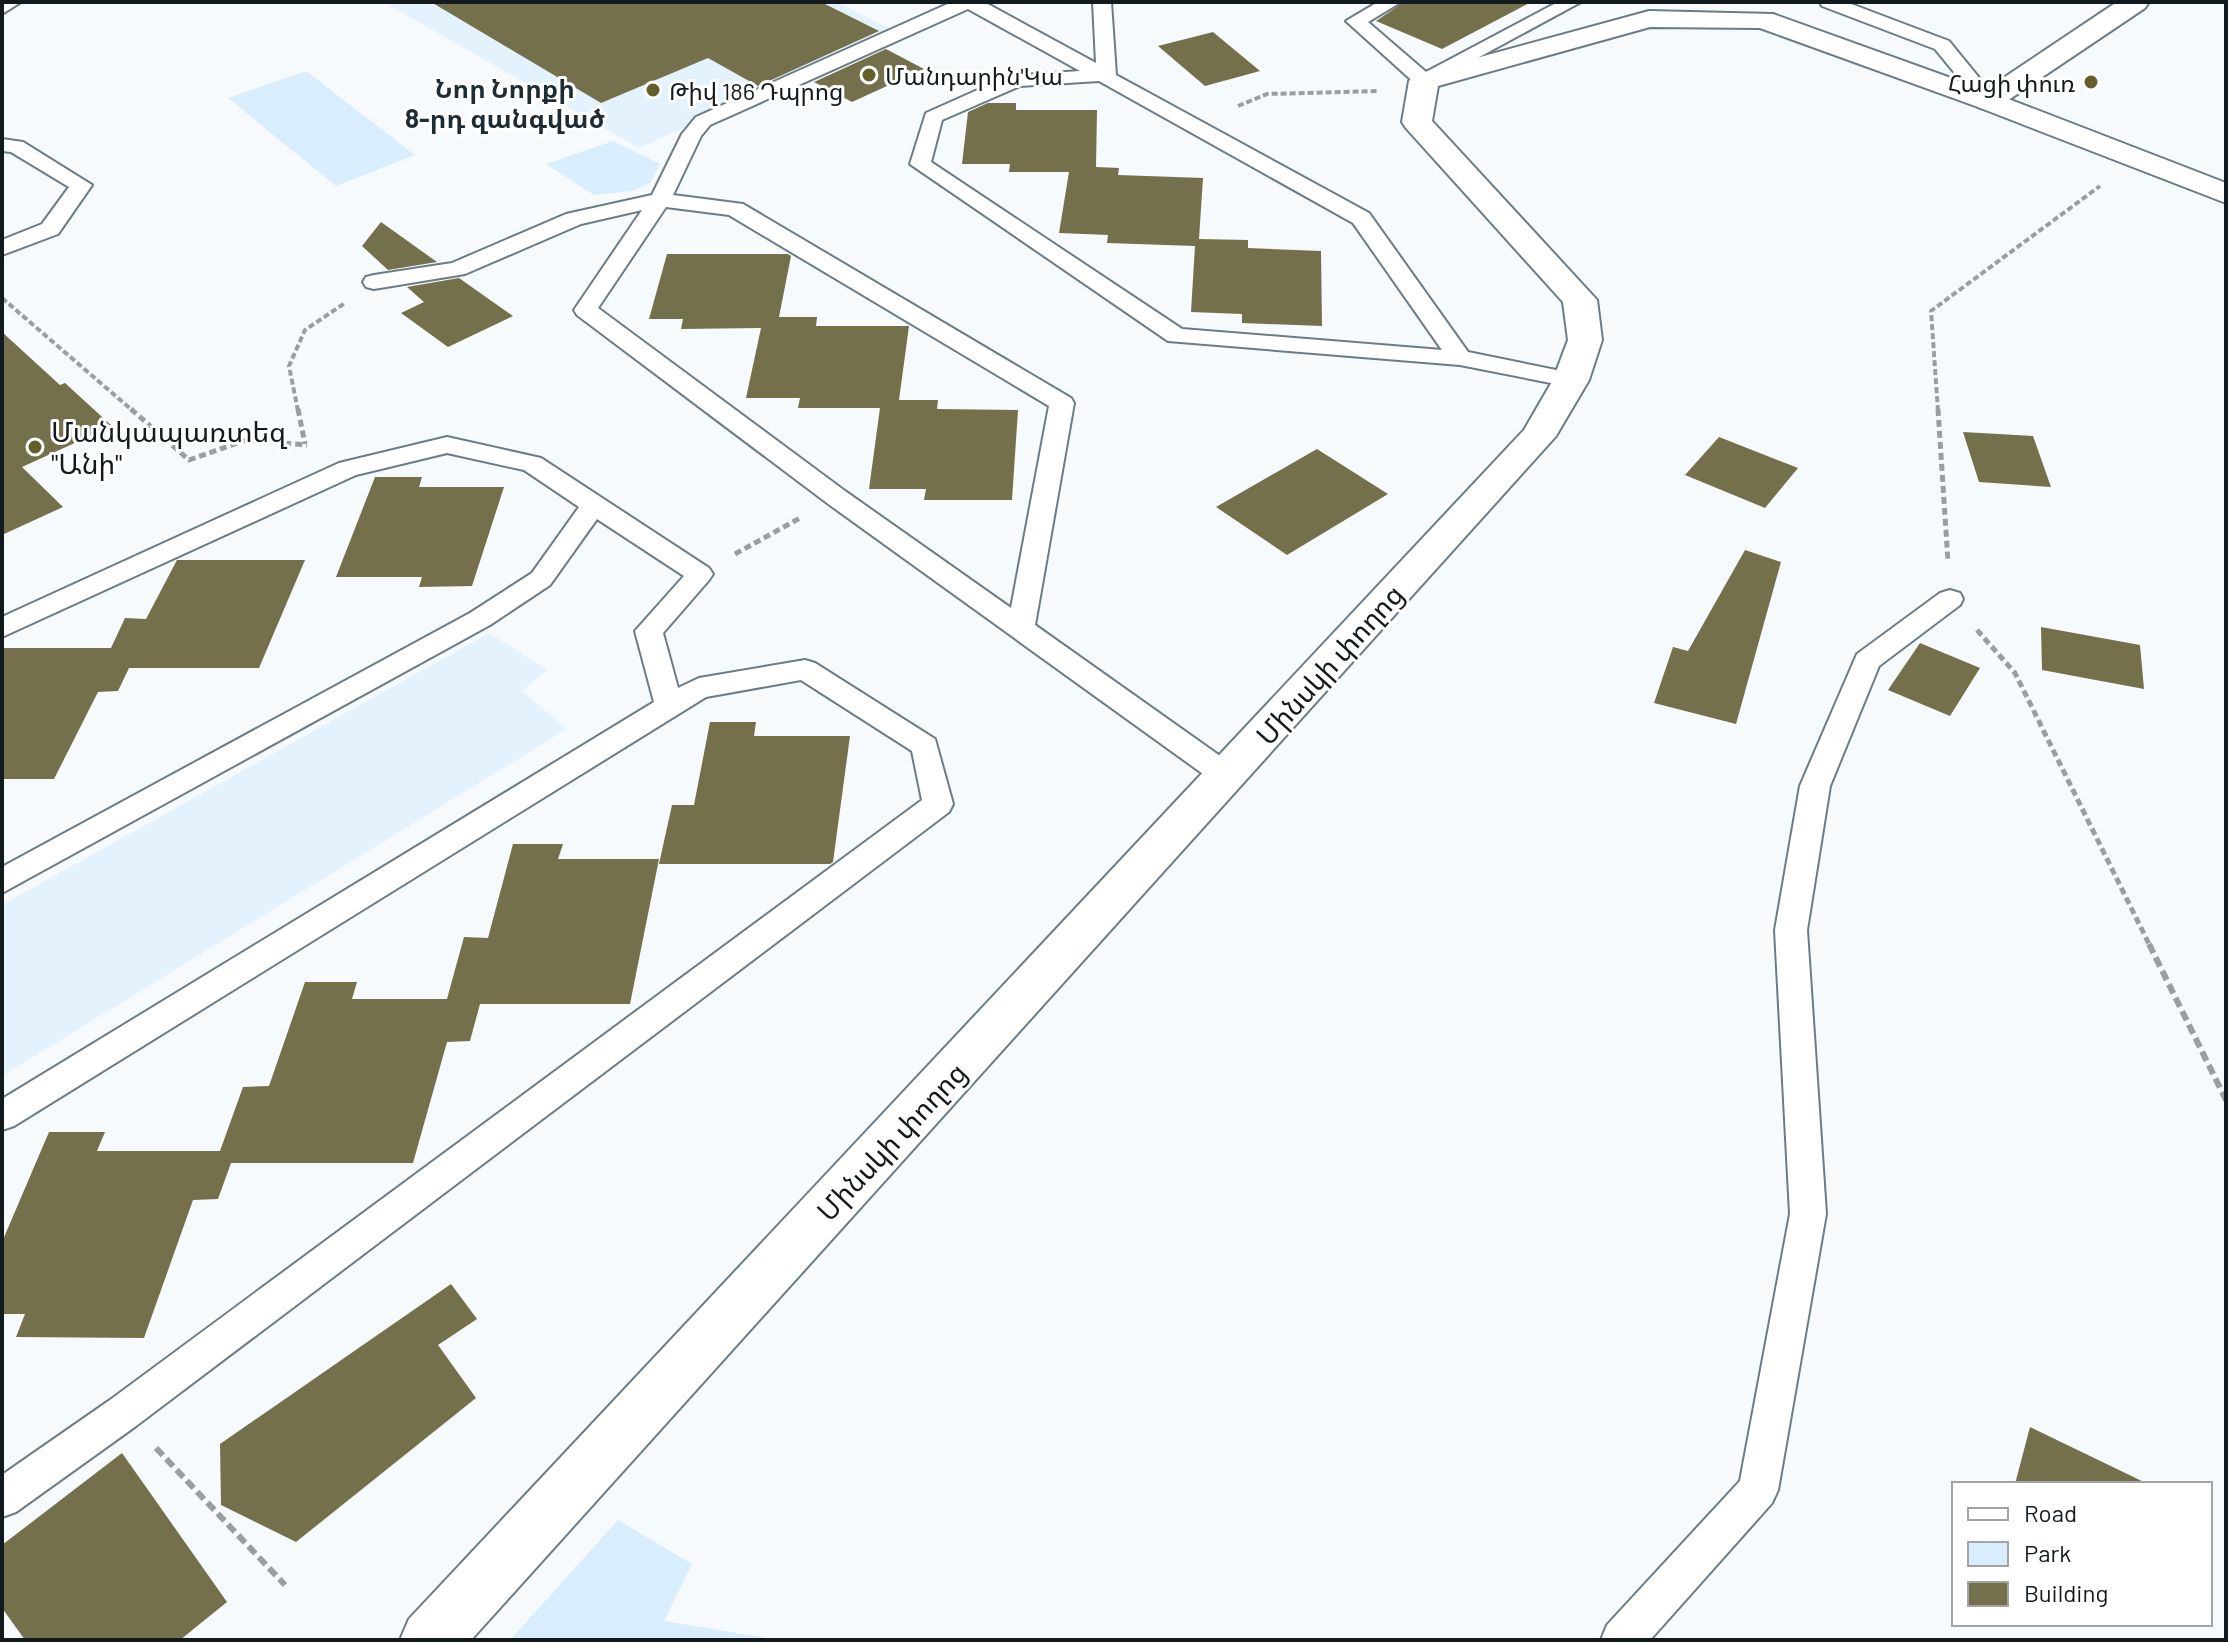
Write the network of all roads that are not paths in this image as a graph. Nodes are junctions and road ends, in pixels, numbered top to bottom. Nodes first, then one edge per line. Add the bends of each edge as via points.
1 (12, 2) edge
2 (968, 2) edge
3 (1102, 2) edge
4 (1392, 2) edge
5 (1572, 2) edge
6 (1829, 2) edge
7 (2135, 2) edge
8 (2, 8) edge
9 (1106, 75) junction
10 (1423, 85) junction
11 (1988, 101) junction
12 (2, 145) edge
13 (2226, 194) edge
14 (660, 200) junction
15 (2, 248) edge
16 (374, 282) road end
17 (1460, 358) junction
18 (1571, 380) junction
19 (594, 505) junction
20 (1950, 599) road end
21 (1021, 627) junction
22 (2, 628) edge
23 (669, 705) junction
24 (1227, 776) junction
25 (2, 881) edge
26 (2, 1116) edge
27 (2, 1498) edge
28 (430, 1640) edge
29 (1622, 1640) edge

1 - 8 lane
2 - 9 lane
2 - 14 lane via 703,121
3 - 9 lane
4 - 10 lane via 1355,21
5 - 10 lane
6 - 11 lane via 1942,45
7 - 11 main road
9 - 17 lane via 1361,218
9 - 17 lane via 1016,80 933,117 920,164 1176,336
10 - 11 main road via 1649,19 1763,20
10 - 18 main road, Մինսկի փողոց via 1417,122 1580,300 1585,340
11 - 13 main road
12 - 15 lane via 16,146 81,185 50,229
14 - 16 lane via 574,219 457,269
14 - 21 lane via 585,310
14 - 21 lane via 735,209 1062,403
17 - 18 lane
18 - 24 main road, Մինսկի փողոց via 1538,436
19 - 22 lane via 532,464 447,445 343,471
19 - 23 lane via 700,574 649,631
19 - 25 lane via 541,579 480,619
20 - 29 lane via 1867,661 1815,786 1791,930 1808,1214 1758,1490
21 - 24 lane
23 - 26 lane
23 - 27 lane via 699,688 805,670 925,746 938,804
24 - 28 main road, Մինսկի փողոց

